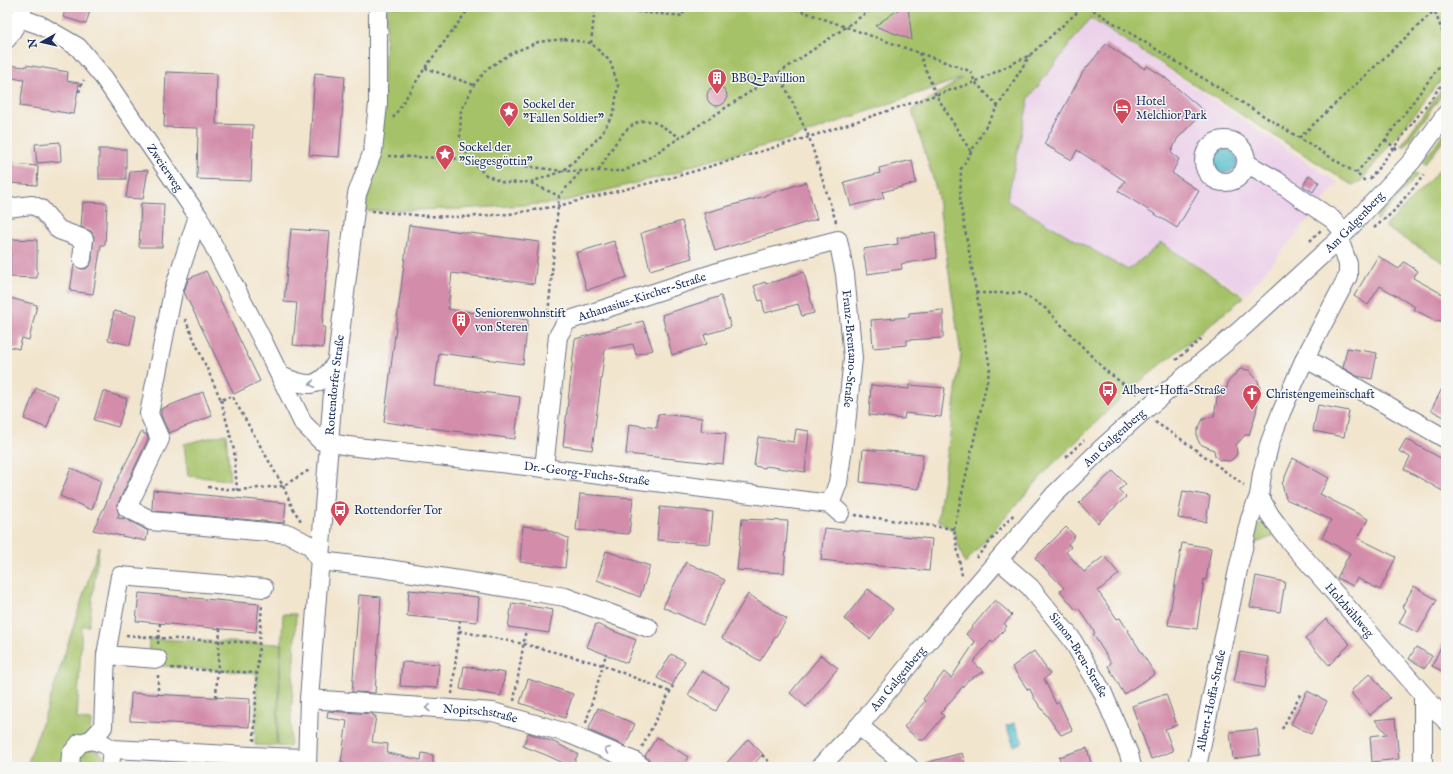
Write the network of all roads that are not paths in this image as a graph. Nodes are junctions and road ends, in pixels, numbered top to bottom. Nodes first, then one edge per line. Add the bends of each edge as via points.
1 (378, 7) edge
2 (21, 12) edge
3 (7, 39) edge
4 (1446, 114) edge
5 (1246, 163) dead end
6 (7, 208) edge
7 (198, 216) junction
8 (1342, 236) junction
9 (838, 240) joint
10 (82, 259) dead end
11 (1305, 358) junction
12 (336, 364) junction
13 (281, 376) junction
14 (1446, 439) edge
15 (329, 451) junction
16 (544, 468) junction
17 (1259, 496) junction
18 (835, 508) joint
19 (999, 560) junction
20 (320, 561) junction
21 (264, 588) road end
22 (649, 628) dead end
23 (106, 655) junction
24 (162, 663) road end
25 (1423, 696) junction
26 (309, 699) junction
27 (1446, 721) edge
28 (860, 726) junction
29 (91, 740) junction
30 (111, 758) edge
31 (272, 762) edge
32 (307, 762) edge
33 (638, 764) edge
34 (70, 767) edge
35 (820, 767) edge
36 (909, 767) edge
37 (1132, 767) edge
38 (1197, 767) edge
39 (1423, 767) edge

1 - 12 street, Rottendorfer Straße via 378,104 373,151 357,194 354,210
2 - 3 street, Zweierweg
2 - 7 street, Zweierweg via 78,47 104,78
4 - 8 street, Am Galgenberg via 1412,161
5 - 8 street via 1276,180 1332,219
6 - 10 street via 32,205 41,209 59,230 84,239
7 - 13 street, Zweierweg
7 - 20 street via 173,292 149,414 160,439 127,508 148,519 288,534 311,546
8 - 11 street, Albert-Hoffa-Straße via 1348,276
8 - 19 street, Am Galgenberg via 1238,332 1101,449 1054,495
9 - 16 street, Athanasius-Kircher-Straße via 727,269 567,321 558,336
9 - 18 street, Franz-Brentano-Straße via 845,274 853,358
11 - 14 street
11 - 17 street, Albert-Hoffa-Straße via 1270,442
12 -> 13 street via 319,382 306,385
12 - 15 street, Rottendorfer Straße
13 - 15 street, Zweierweg via 303,423
15 - 16 street, Dr.-Georg-Fuchs-Straße
15 - 20 street, Rottendorfer Straße
16 - 18 street, Dr.-Georg-Fuchs-Straße
17 - 25 street, Holzbühlweg via 1286,537
17 - 38 street, Albert-Hoffa-Straße via 1250,519 1239,565
19 - 28 street, Am Galgenberg via 931,638
19 - 37 street, Simon-Breu-Straße via 1030,588 1071,638 1102,691
20 - 22 street via 565,598
20 - 26 street, Rottendorfer Straße
21 - 23 street via 120,576
23 - 24 street
23 - 29 street via 103,727
25 - 27 street, Holzbühlweg
25 - 39 street
26 - 32 street, Rottendorfer Straße
33 -> 26 street, Nopitschstraße via 567,733 493,712
28 - 35 street, Am Galgenberg
28 - 36 street
29 - 30 street via 102,743
29 - 34 street via 80,743 71,754
30 - 31 street via 254,756
31 - 32 street

